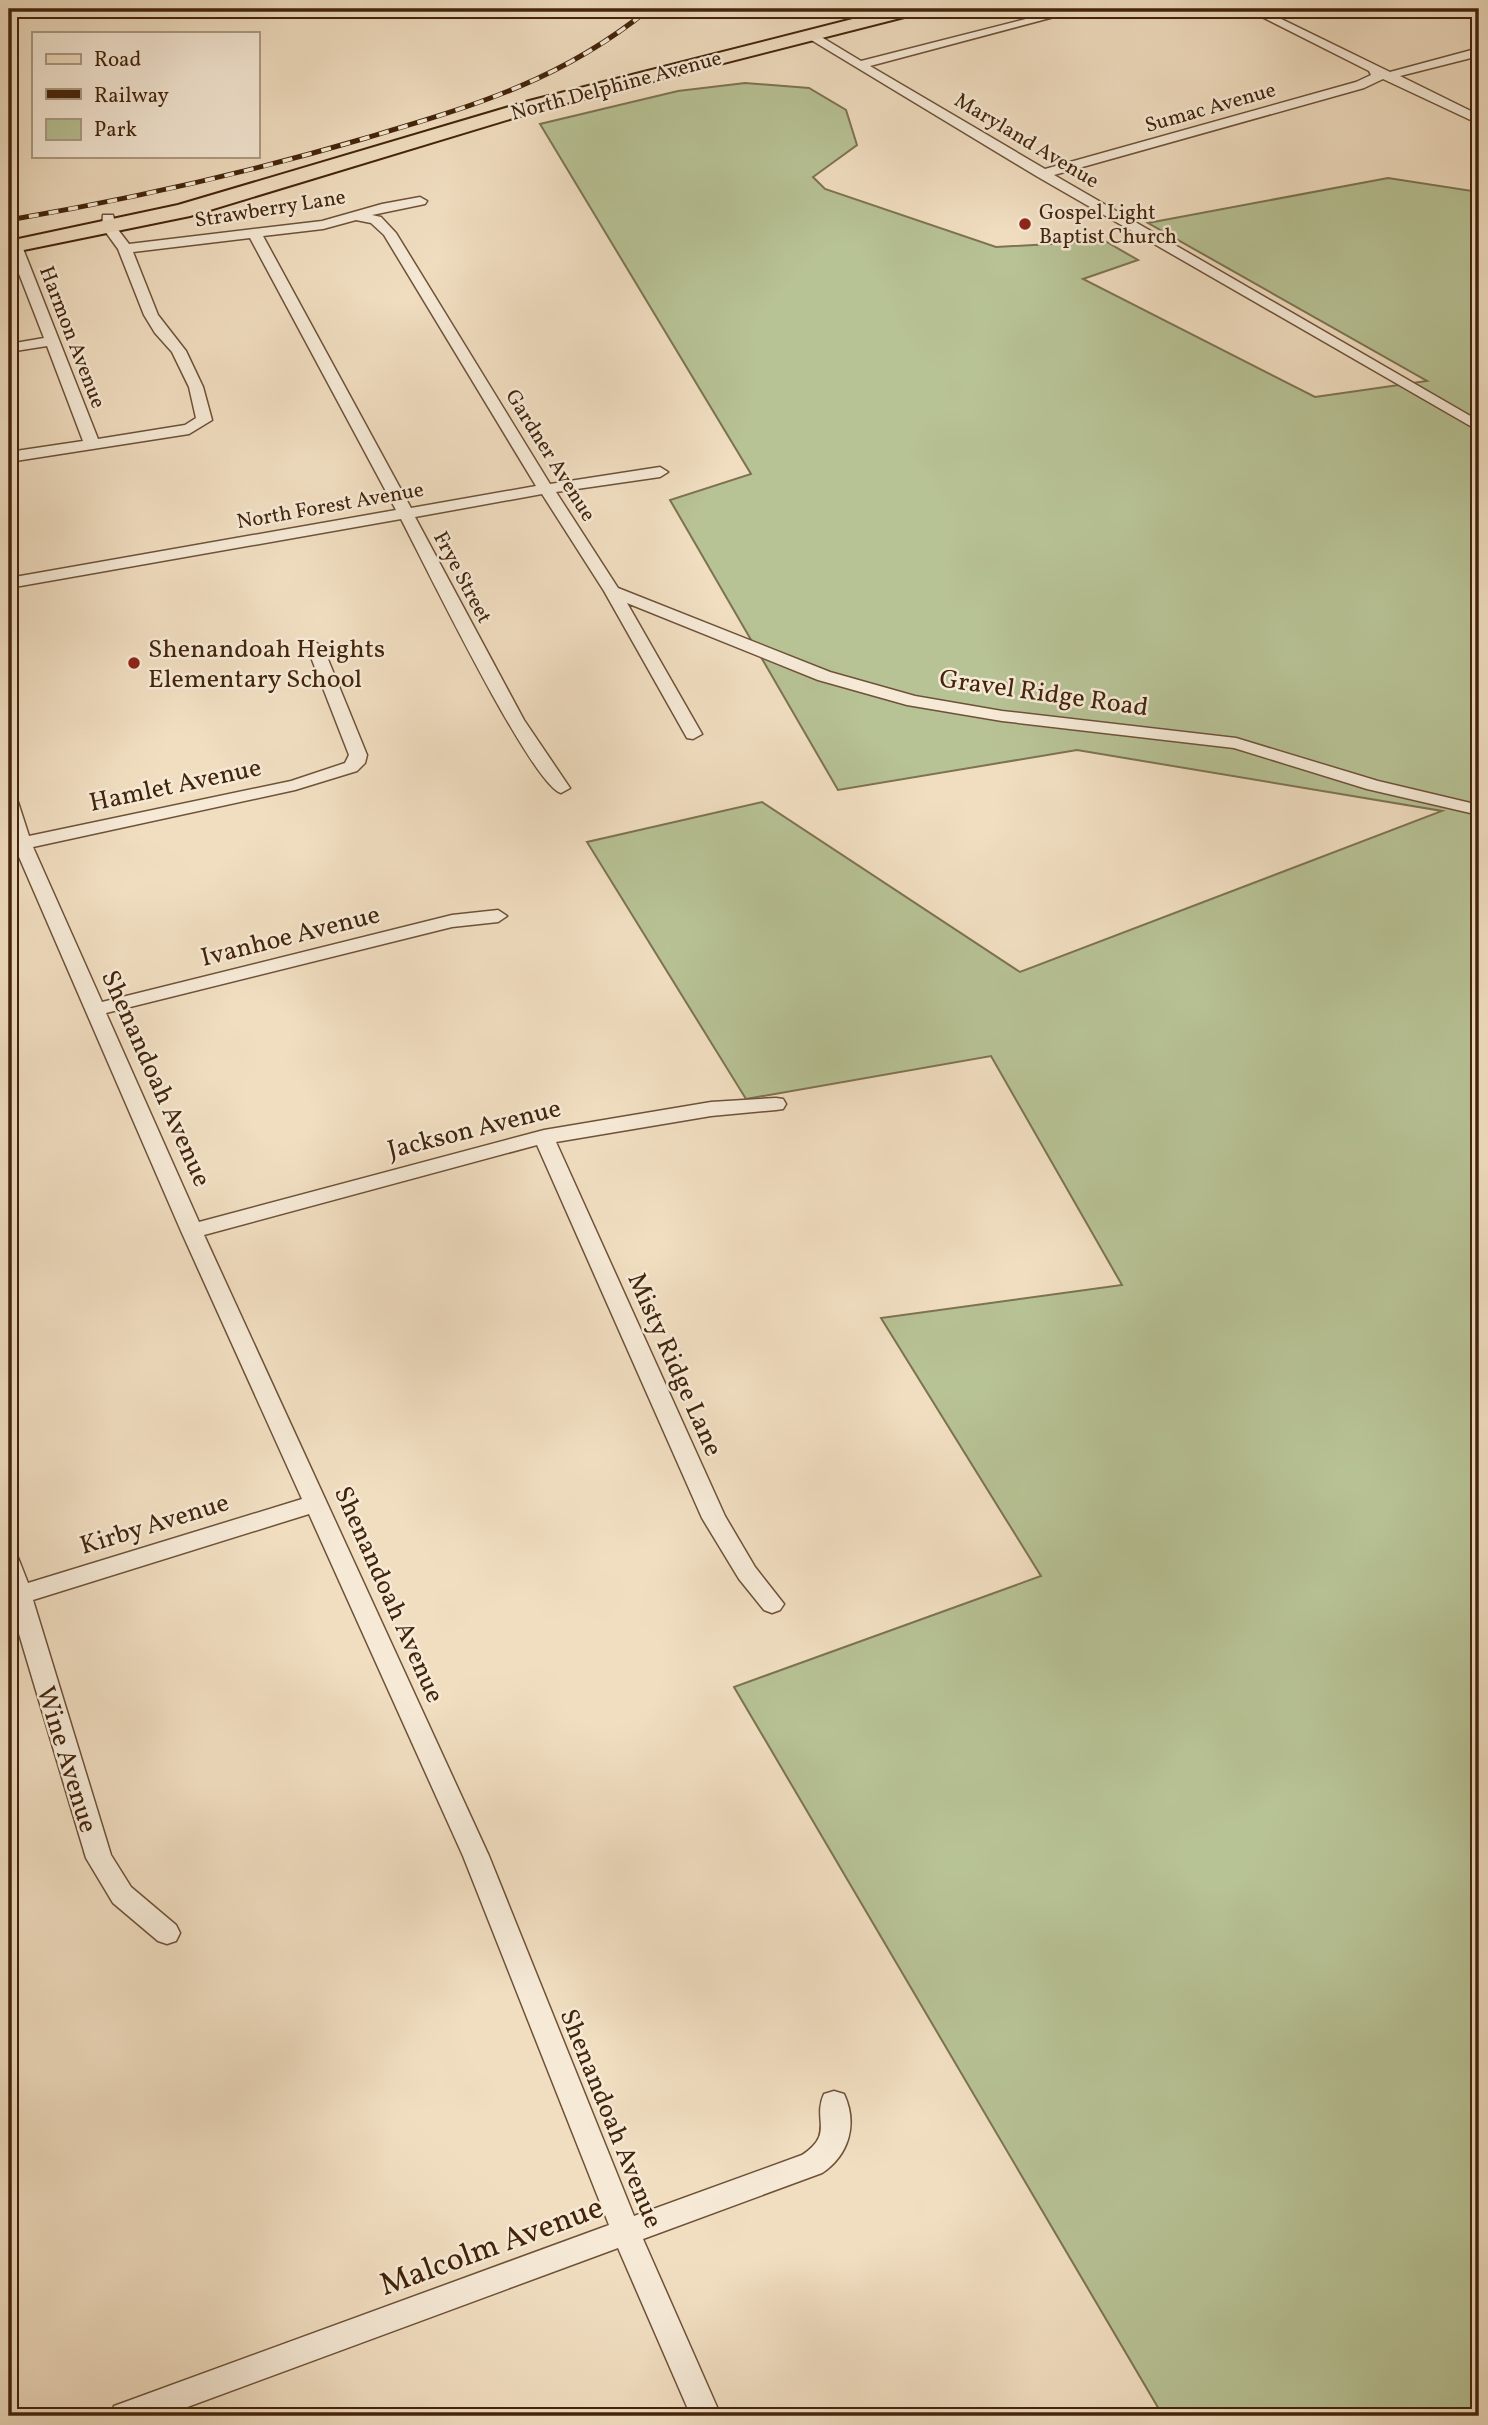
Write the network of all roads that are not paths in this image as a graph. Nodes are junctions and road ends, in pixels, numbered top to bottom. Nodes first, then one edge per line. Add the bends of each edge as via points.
1 (843, 9) edge
2 (913, 9) edge
3 (1077, 9) edge
4 (1251, 9) edge
5 (864, 21) junction
6 (809, 35) junction
7 (1479, 52) edge
8 (858, 65) junction
9 (1375, 70) junction
10 (1388, 76) junction
11 (1479, 120) edge
12 (1043, 174) junction
13 (420, 201) dead end
14 (357, 216) junction
15 (109, 223) junction
16 (255, 234) junction
17 (11, 243) edge
18 (125, 249) junction
19 (51, 341) junction
20 (9, 348) edge
21 (1479, 427) edge
22 (92, 444) junction
23 (9, 457) edge
24 (660, 472) dead end
25 (546, 489) junction
26 (405, 513) junction
27 (9, 583) edge
28 (612, 591) junction
29 (316, 647) dead end
30 (693, 734) dead end
31 (561, 788) dead end
32 (9, 802) edge
33 (1479, 810) edge
34 (15, 845) edge
35 (498, 916) dead end
36 (96, 1010) junction
37 (776, 1104) dead end
38 (544, 1137) junction
39 (192, 1231) junction
40 (316, 1503) junction
41 (9, 1562) edge
42 (14, 1597) edge
43 (772, 1604) dead end
44 (167, 1933) dead end
45 (834, 2103) dead end
46 (626, 2233) junction
47 (125, 2416) edge
48 (706, 2416) edge

1 - 5 street
2 - 5 main road, North Delphine Avenue
3 - 8 street
4 - 9 street
5 - 6 main road, North Delphine Avenue
6 - 8 street, Maryland Avenue
6 - 15 main road, North Delphine Avenue via 536,105 215,203
7 - 10 street
8 - 12 street, Maryland Avenue
9 - 10 street
9 - 12 street, Sumac Avenue via 1378,78 1360,85
10 - 11 street
12 - 21 street, Maryland Avenue
13 - 14 street, Strawberry Lane
14 - 16 street, Strawberry Lane
14 - 25 street, Gardner Avenue via 376,220 389,233
15 - 17 main road, North Delphine Avenue
15 - 18 street
16 - 18 street, Strawberry Lane
16 - 26 street, Frye Street
17 - 19 street, Harmon Avenue
18 - 22 street via 151,315 179,351 196,387 204,420 190,429
19 - 20 street
19 - 22 street, Harmon Avenue
22 - 23 street
24 - 25 street, North Forest Avenue
25 - 26 street, North Forest Avenue
25 - 28 street, Gardner Avenue
26 - 27 street, North Forest Avenue
26 - 31 street, Frye Street via 522,731
28 - 30 street, Gardner Avenue
28 - 33 street, Gravel Ridge Road via 862,688 944,707 1236,743 1373,785
29 - 34 street, Hamlet Avenue via 358,755 351,767 295,785
32 - 34 street, Shenandoah Avenue
34 - 36 street, Shenandoah Avenue
35 - 36 street, Ivanhoe Avenue via 452,921
36 - 39 street, Shenandoah Avenue
37 - 38 street, Jackson Avenue via 711,1109
38 - 39 street, Jackson Avenue
38 - 43 street, Misty Ridge Lane via 713,1518
39 - 40 street, Shenandoah Avenue
40 - 42 street, Kirby Avenue
40 - 46 street, Shenandoah Avenue via 476,1856
41 - 42 street, Wine Avenue
42 - 44 street, Wine Avenue via 99,1858 122,1895
45 - 46 street, Malcolm Avenue via 836,2137 824,2158
46 - 47 street, Malcolm Avenue
46 - 48 street, Shenandoah Avenue

